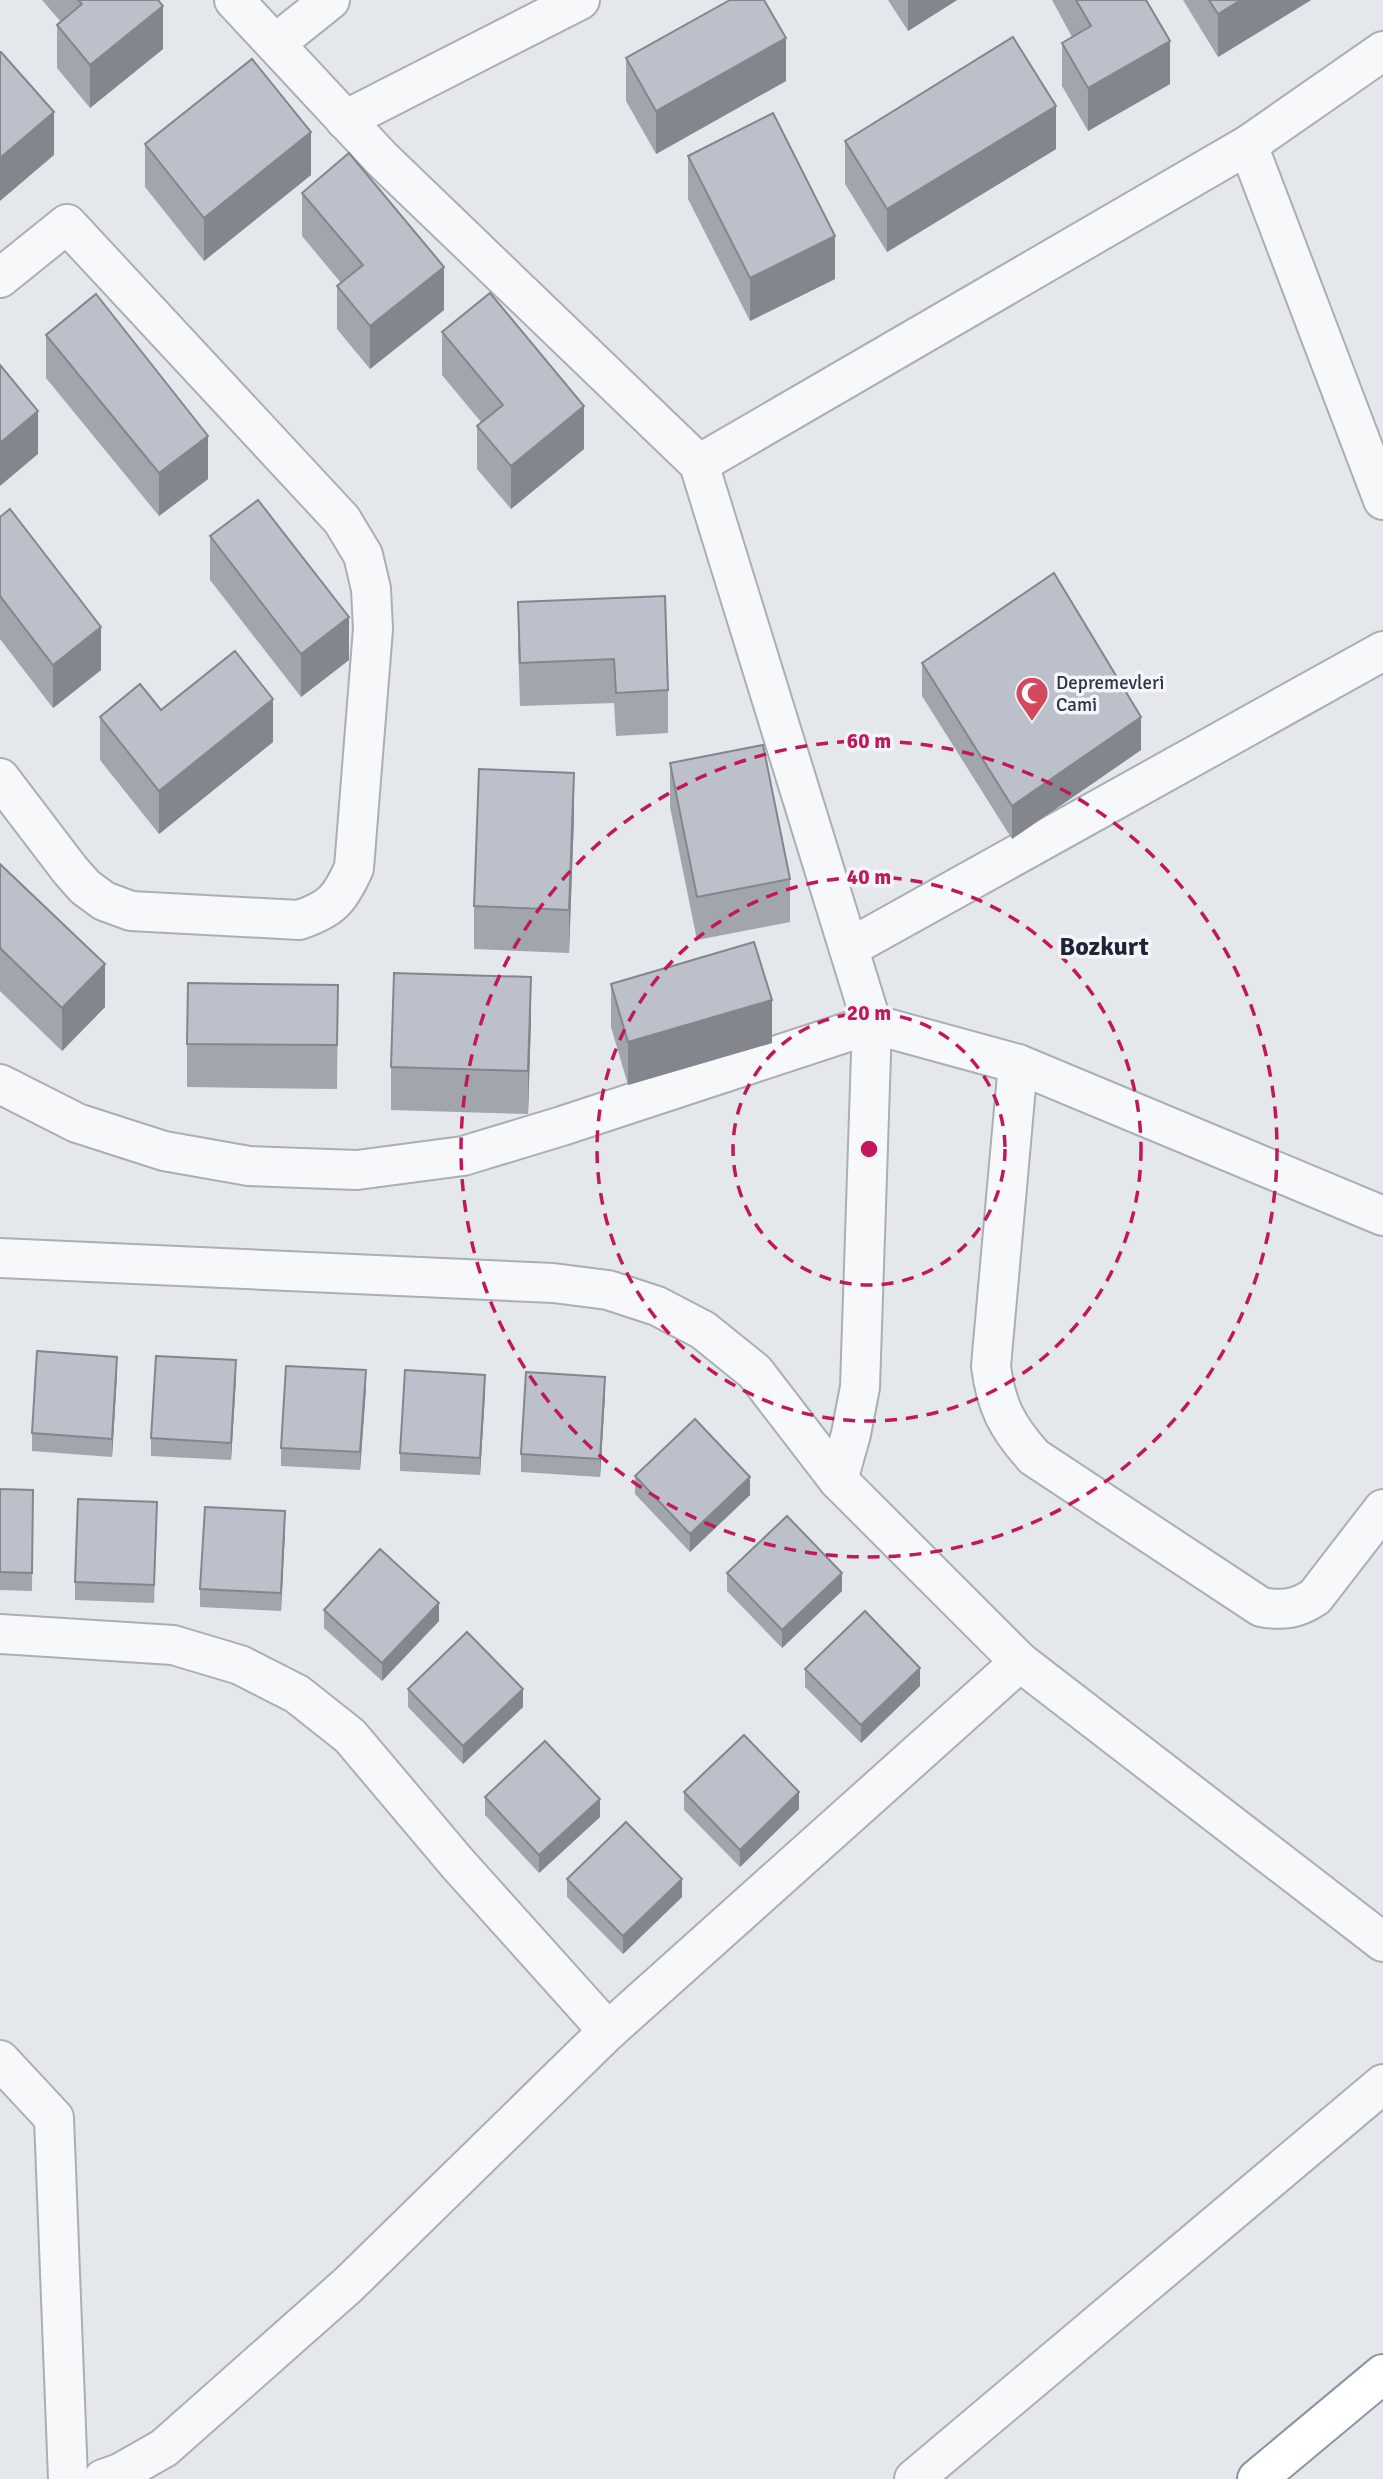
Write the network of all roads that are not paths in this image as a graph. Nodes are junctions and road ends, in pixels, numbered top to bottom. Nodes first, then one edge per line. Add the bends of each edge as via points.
1 (234, 0) edge
2 (331, 0) edge
3 (580, 0) edge
4 (275, 44) junction
5 (1383, 51) edge
6 (345, 120) junction
7 (1248, 145) junction
8 (0, 278) edge
9 (699, 464) junction
10 (1383, 500) edge
11 (1383, 651) edge
12 (1, 780) edge
13 (849, 948) junction
14 (872, 1024) junction
15 (1018, 1065) junction
16 (0, 1084) edge
17 (1383, 1216) edge
18 (0, 1258) edge
19 (838, 1480) junction
20 (1383, 1509) edge
21 (0, 1634) edge
22 (1020, 1662) junction
23 (1383, 1942) edge
24 (608, 2031) junction
25 (0, 2060) edge
26 (1383, 2084) edge
27 (1383, 2374) edge
28 (68, 2479) edge
29 (103, 2479) edge
30 (914, 2479) edge
31 (1257, 2479) edge

1 - 4 street
2 - 4 street
3 - 6 street
4 - 6 street
5 - 7 street
6 - 9 street
7 - 9 street
7 - 10 street
8 - 12 street via 67,224 342,520 363,555 373,629 354,868 343,892 321,912 299,920 131,911 104,901 70,870
9 - 13 street
11 - 13 street
13 - 14 street
14 - 15 street
14 - 16 street via 463,1156 357,1170 249,1166 164,1151 77,1122
14 - 19 street via 860,1387
15 - 17 street
15 - 20 street via 991,1366 1003,1416 1017,1438 1034,1457 1261,1607 1281,1610 1315,1597
18 - 19 street via 552,1283 608,1290 657,1306 703,1330 755,1372
19 - 22 street
21 - 24 street via 173,1645 240,1665 297,1694 350,1736
22 - 23 street
22 - 24 street
24 - 29 street via 318,2312 164,2448
25 - 28 street via 54,2118
26 - 30 street
27 - 31 highway

